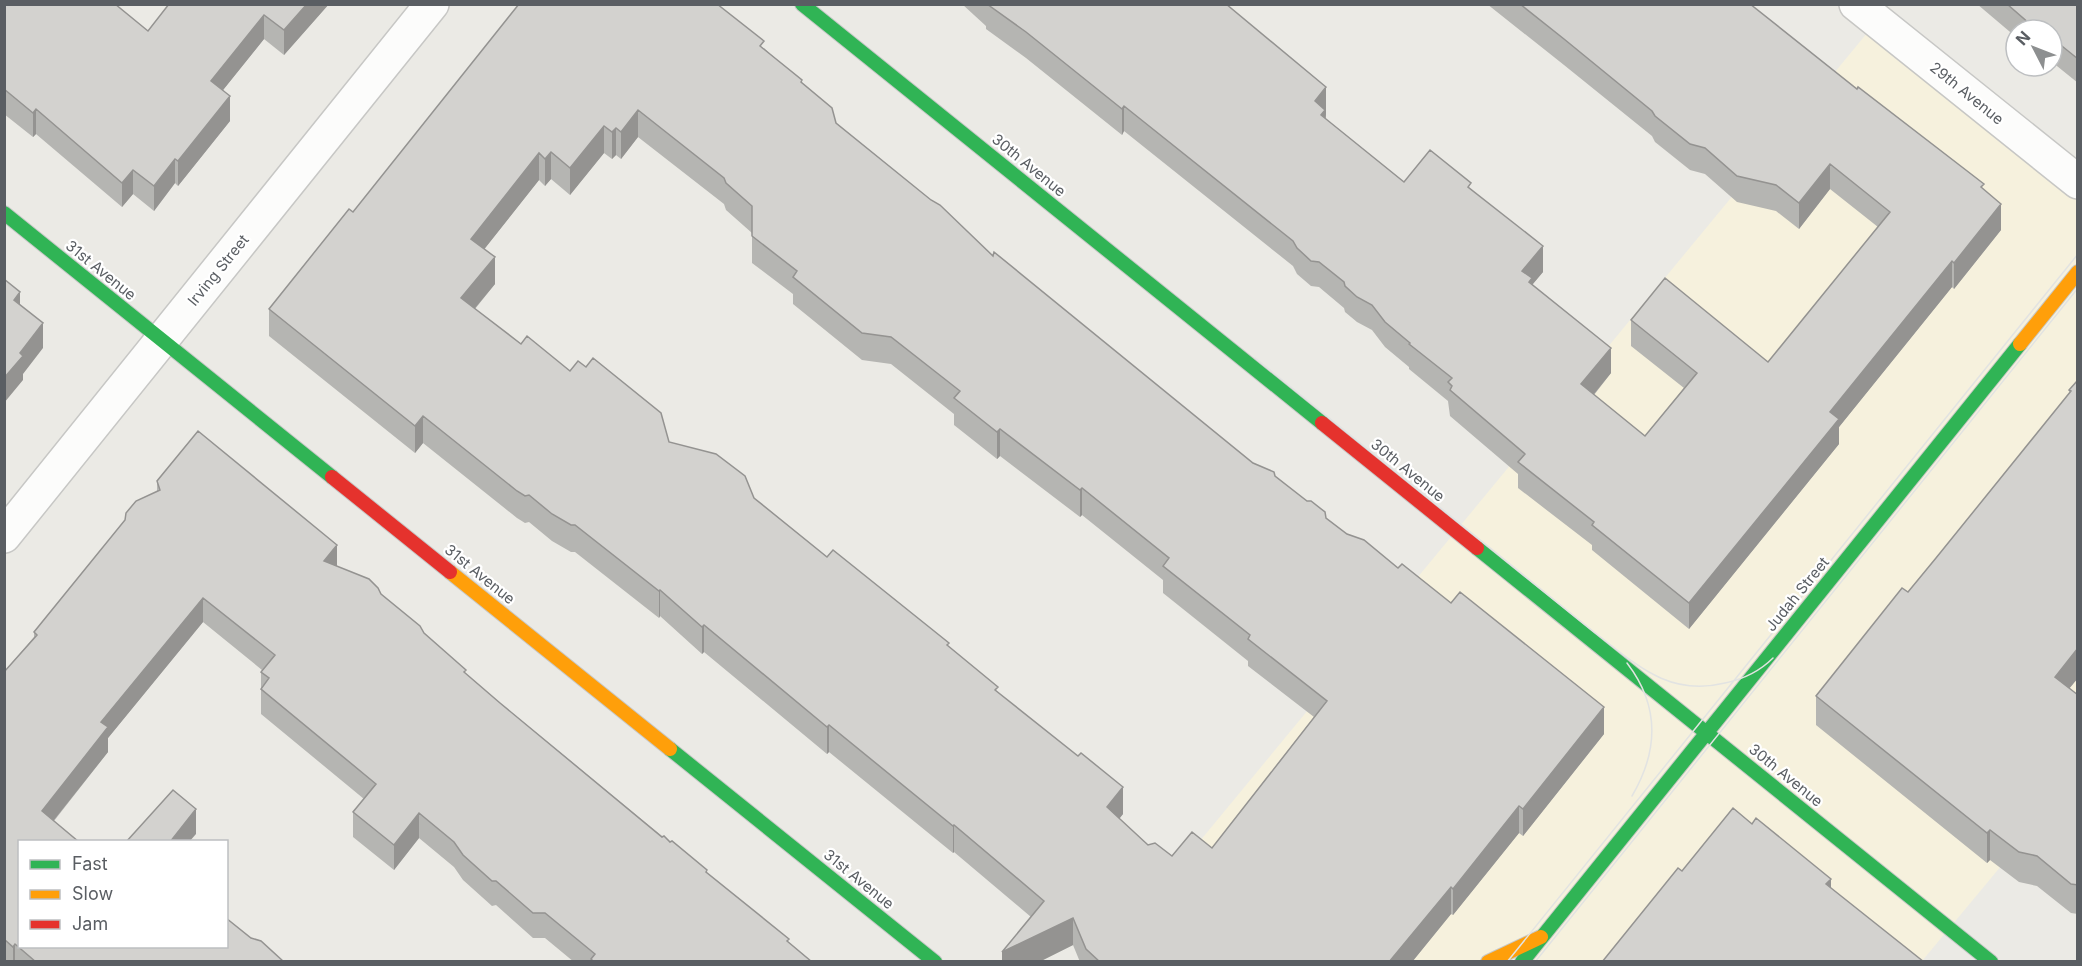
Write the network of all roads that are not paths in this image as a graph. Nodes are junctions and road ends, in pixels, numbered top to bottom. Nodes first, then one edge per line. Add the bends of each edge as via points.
1 (432, 4) edge
2 (802, 4) edge
3 (1856, 4) edge
4 (2078, 182) edge
5 (4, 213) edge
6 (2078, 272) edge
7 (163, 340) junction
8 (4, 536) edge
9 (1707, 732) junction
10 (1543, 936) junction
11 (935, 962) edge
12 (1488, 962) edge
13 (1522, 962) edge
14 (1536, 962) edge
15 (1992, 962) edge

1 - 7 street, Irving Street
2 - 9 street, 30th Avenue
3 - 4 street, 29th Avenue
5 - 7 street, 31st Avenue
6 - 9 street, Judah Street
7 - 8 street, Irving Street
7 - 11 street, 31st Avenue
9 - 10 street, Judah Street
9 - 15 street, 30th Avenue
10 - 12 street, Judah Street
10 - 13 street, Judah Street
10 - 14 street, Judah Street

